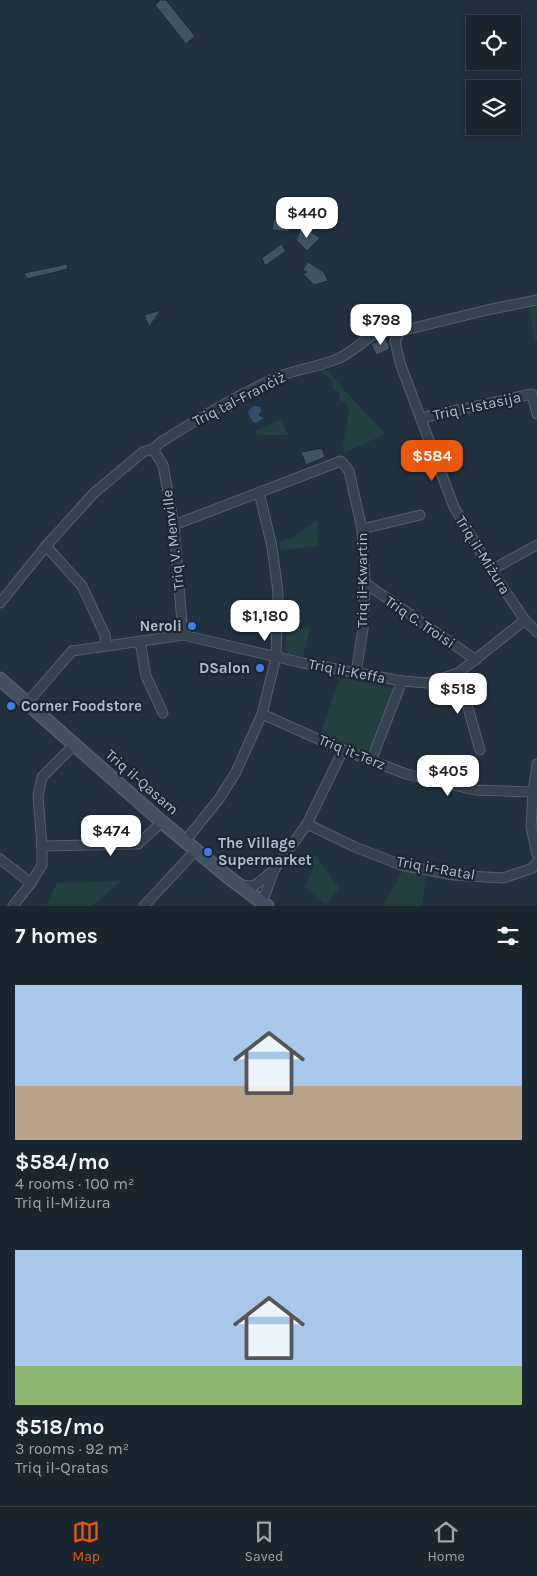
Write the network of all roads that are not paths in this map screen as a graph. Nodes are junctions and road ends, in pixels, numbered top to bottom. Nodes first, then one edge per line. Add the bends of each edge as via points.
1 (537, 300) edge
2 (401, 331) junction
3 (537, 414) edge
4 (421, 418) junction
5 (153, 448) junction
6 (259, 492) junction
7 (420, 516) dead end
8 (174, 524) junction
9 (362, 529) junction
10 (537, 545) edge
11 (46, 546) junction
12 (491, 570) junction
13 (365, 583) junction
14 (0, 603) edge
15 (525, 620) junction
16 (537, 632) edge
17 (183, 635) junction
18 (140, 641) junction
19 (106, 645) junction
20 (276, 657) junction
21 (476, 660) junction
22 (356, 673) junction
23 (458, 673) junction
24 (402, 681) junction
25 (2, 684) edge
26 (27, 703) junction
27 (163, 713) dead end
28 (262, 714) junction
29 (74, 745) junction
30 (343, 750) junction
31 (480, 750) dead end
32 (372, 761) junction
33 (537, 764) edge
34 (533, 792) junction
35 (162, 822) junction
36 (307, 824) junction
37 (186, 840) junction
38 (42, 846) junction
39 (196, 850) junction
40 (537, 854) edge
41 (0, 859) edge
42 (537, 862) edge
43 (274, 870) junction
44 (31, 883) junction
45 (240, 886) junction
46 (265, 905) edge
47 (13, 906) edge
48 (144, 906) edge

1 - 2 street, Triq tal-Franċiż
2 - 4 street, Triq il-Miżura via 395,341 400,364
2 - 5 street, Triq tal-Franċiż via 390,330 369,336 335,360 280,376 220,405
3 - 4 street, Triq l-Istasija via 532,394
4 - 12 street, Triq il-Miżura via 454,507
5 - 8 street, Triq V. Menville via 163,464
5 - 11 street, Triq tal-Franċiż via 143,452 94,493
6 - 8 street
6 - 9 street, Triq il-Kwartin via 341,460 349,470
6 - 20 street via 272,547 278,592
7 - 9 street
8 - 17 street, Triq V. Menville
9 - 13 street, Triq il-Kwartin
10 - 12 street
11 - 14 street, Triq tal-Franċiż
11 - 19 street via 82,586 105,635
12 - 15 street, Triq il-Miżura
13 - 21 street, Triq C. Troisi
13 - 22 street, Triq il-Kwartin via 363,629
15 - 16 street, Triq il-Miżura
15 - 21 street, Triq il-Keffa
17 - 18 street, Triq il-Keffa
17 - 20 street, Triq il-Keffa
18 - 19 street, Triq il-Keffa
18 - 27 street via 146,676
19 - 26 street, Triq il-Keffa via 72,651
20 - 22 street, Triq il-Keffa
20 - 28 street
21 - 23 street, Triq il-Keffa
22 - 24 street, Triq il-Keffa
23 - 24 street, Triq il-Keffa via 427,683
23 - 31 street
24 - 32 street
25 - 26 street, Triq il-Qasam
26 - 29 street, Triq il-Qasam
28 - 30 street, Triq it-Terz
28 - 37 street via 236,772
29 - 35 street, Triq il-Qasam
29 - 38 street via 42,777 38,796
30 - 32 street, Triq it-Terz
30 - 36 street
32 - 34 street, Triq it-Terz via 406,774 474,790
33 - 34 street
34 - 40 street via 531,827
35 - 37 street, Triq il-Qasam
35 - 38 street via 138,844
36 - 42 street, Triq ir-Ratal via 401,864 454,875 503,878 533,868
36 - 43 street
37 - 39 street, Triq il-Qasam
38 - 44 street via 42,865
39 - 45 street, Triq il-Qasam
39 - 48 street
41 - 44 street
43 - 45 street via 254,886
43 - 46 street
44 - 47 street
45 - 46 street, Triq il-Qasam

